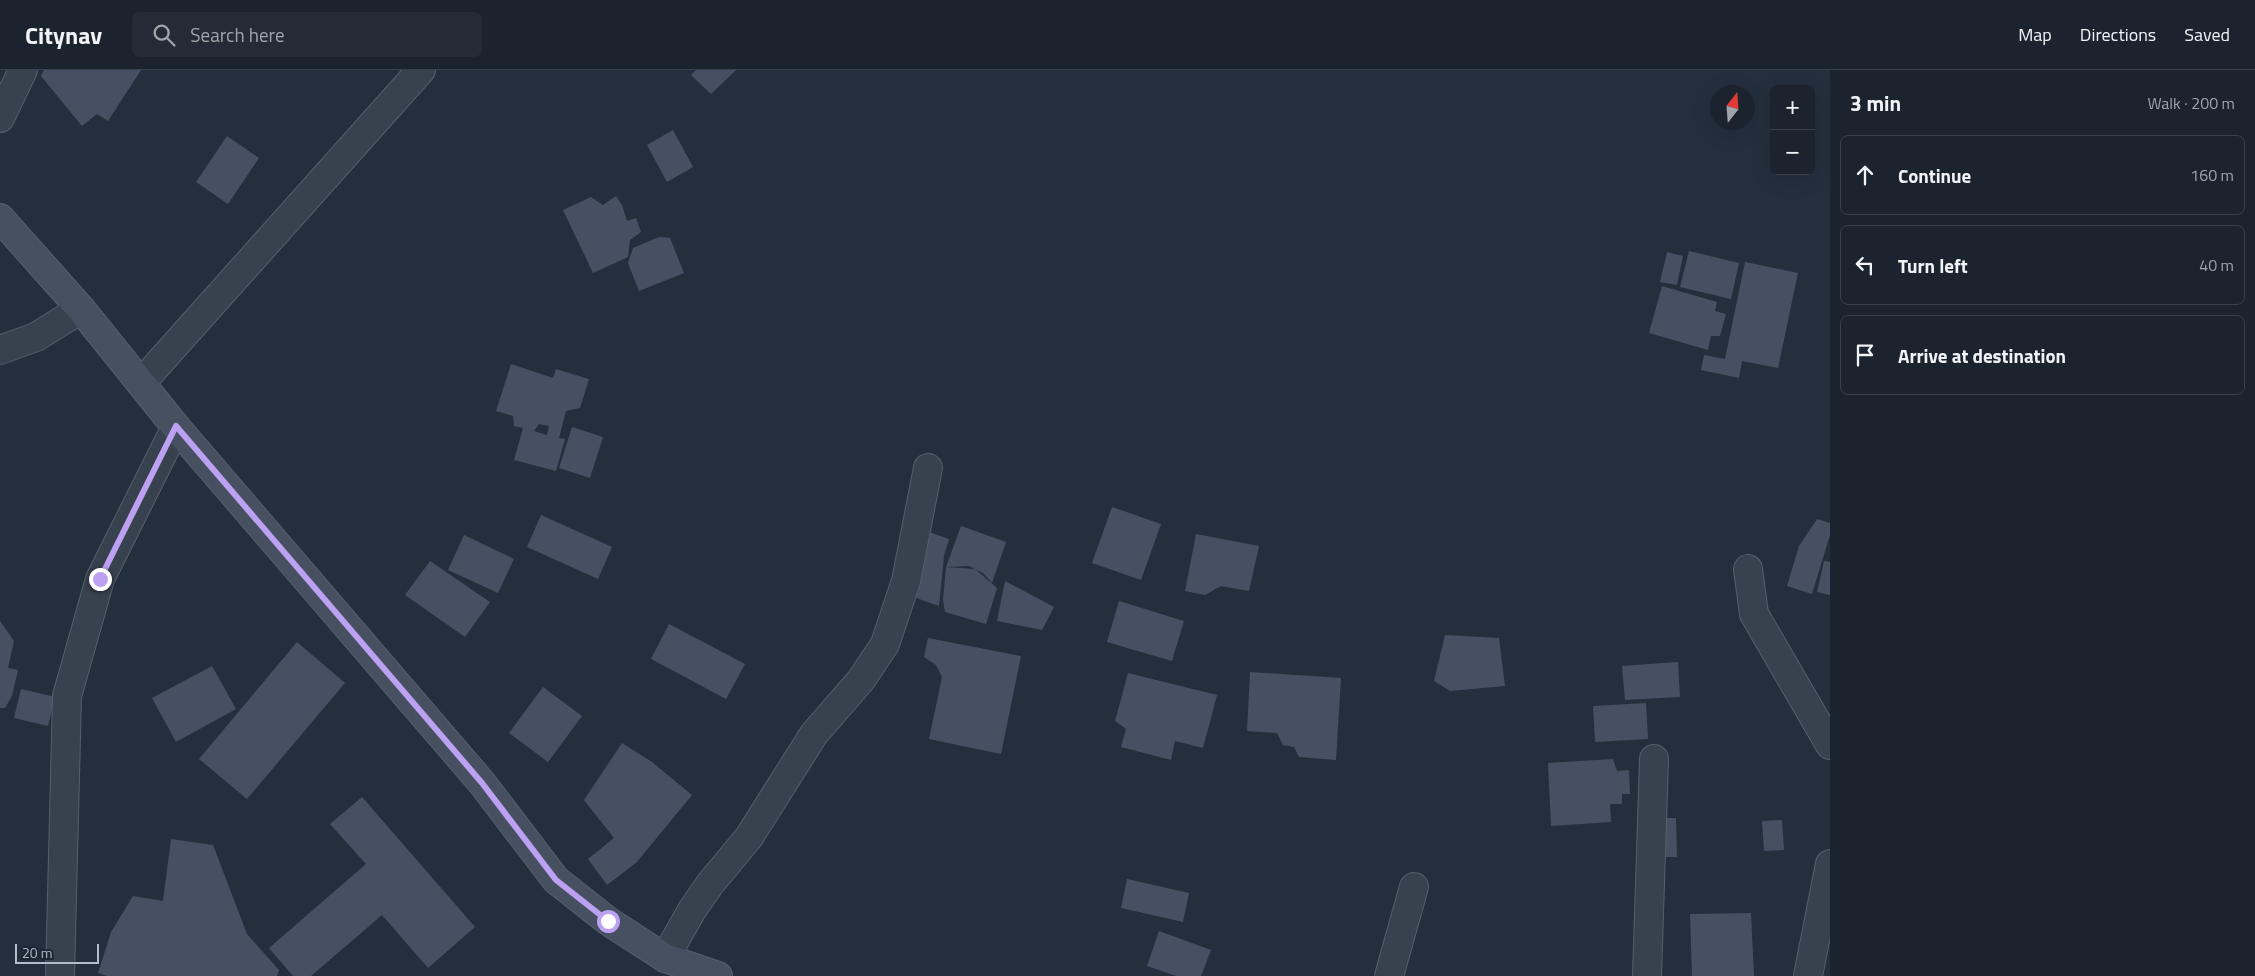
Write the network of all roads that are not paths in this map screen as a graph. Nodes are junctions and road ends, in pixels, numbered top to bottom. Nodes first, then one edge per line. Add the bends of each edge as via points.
1 (23, 70) edge
2 (421, 70) edge
3 (0, 118) edge
4 (0, 218) edge
5 (81, 309) junction
6 (0, 350) edge
7 (142, 382) junction
8 (176, 426) junction
9 (928, 468) dead end
10 (1748, 569) dead end
11 (1830, 745) edge
12 (1654, 759) dead end
13 (1830, 864) edge
14 (1414, 887) dead end
15 (665, 958) junction
16 (60, 976) edge
17 (718, 976) edge
18 (1390, 976) edge
19 (1647, 976) edge
20 (1808, 976) edge

1 - 3 street
2 - 7 street
4 - 5 main road
5 - 6 street via 36,336
5 - 7 main road
7 - 8 main road
8 - 15 main road via 482,783 556,880 608,921
8 - 16 street via 100,579 67,696
9 - 15 street via 906,581 885,644 861,680 814,734 749,837 692,910
10 - 11 street via 1754,614
12 - 19 street
13 - 20 street
14 - 18 street
15 - 17 main road

